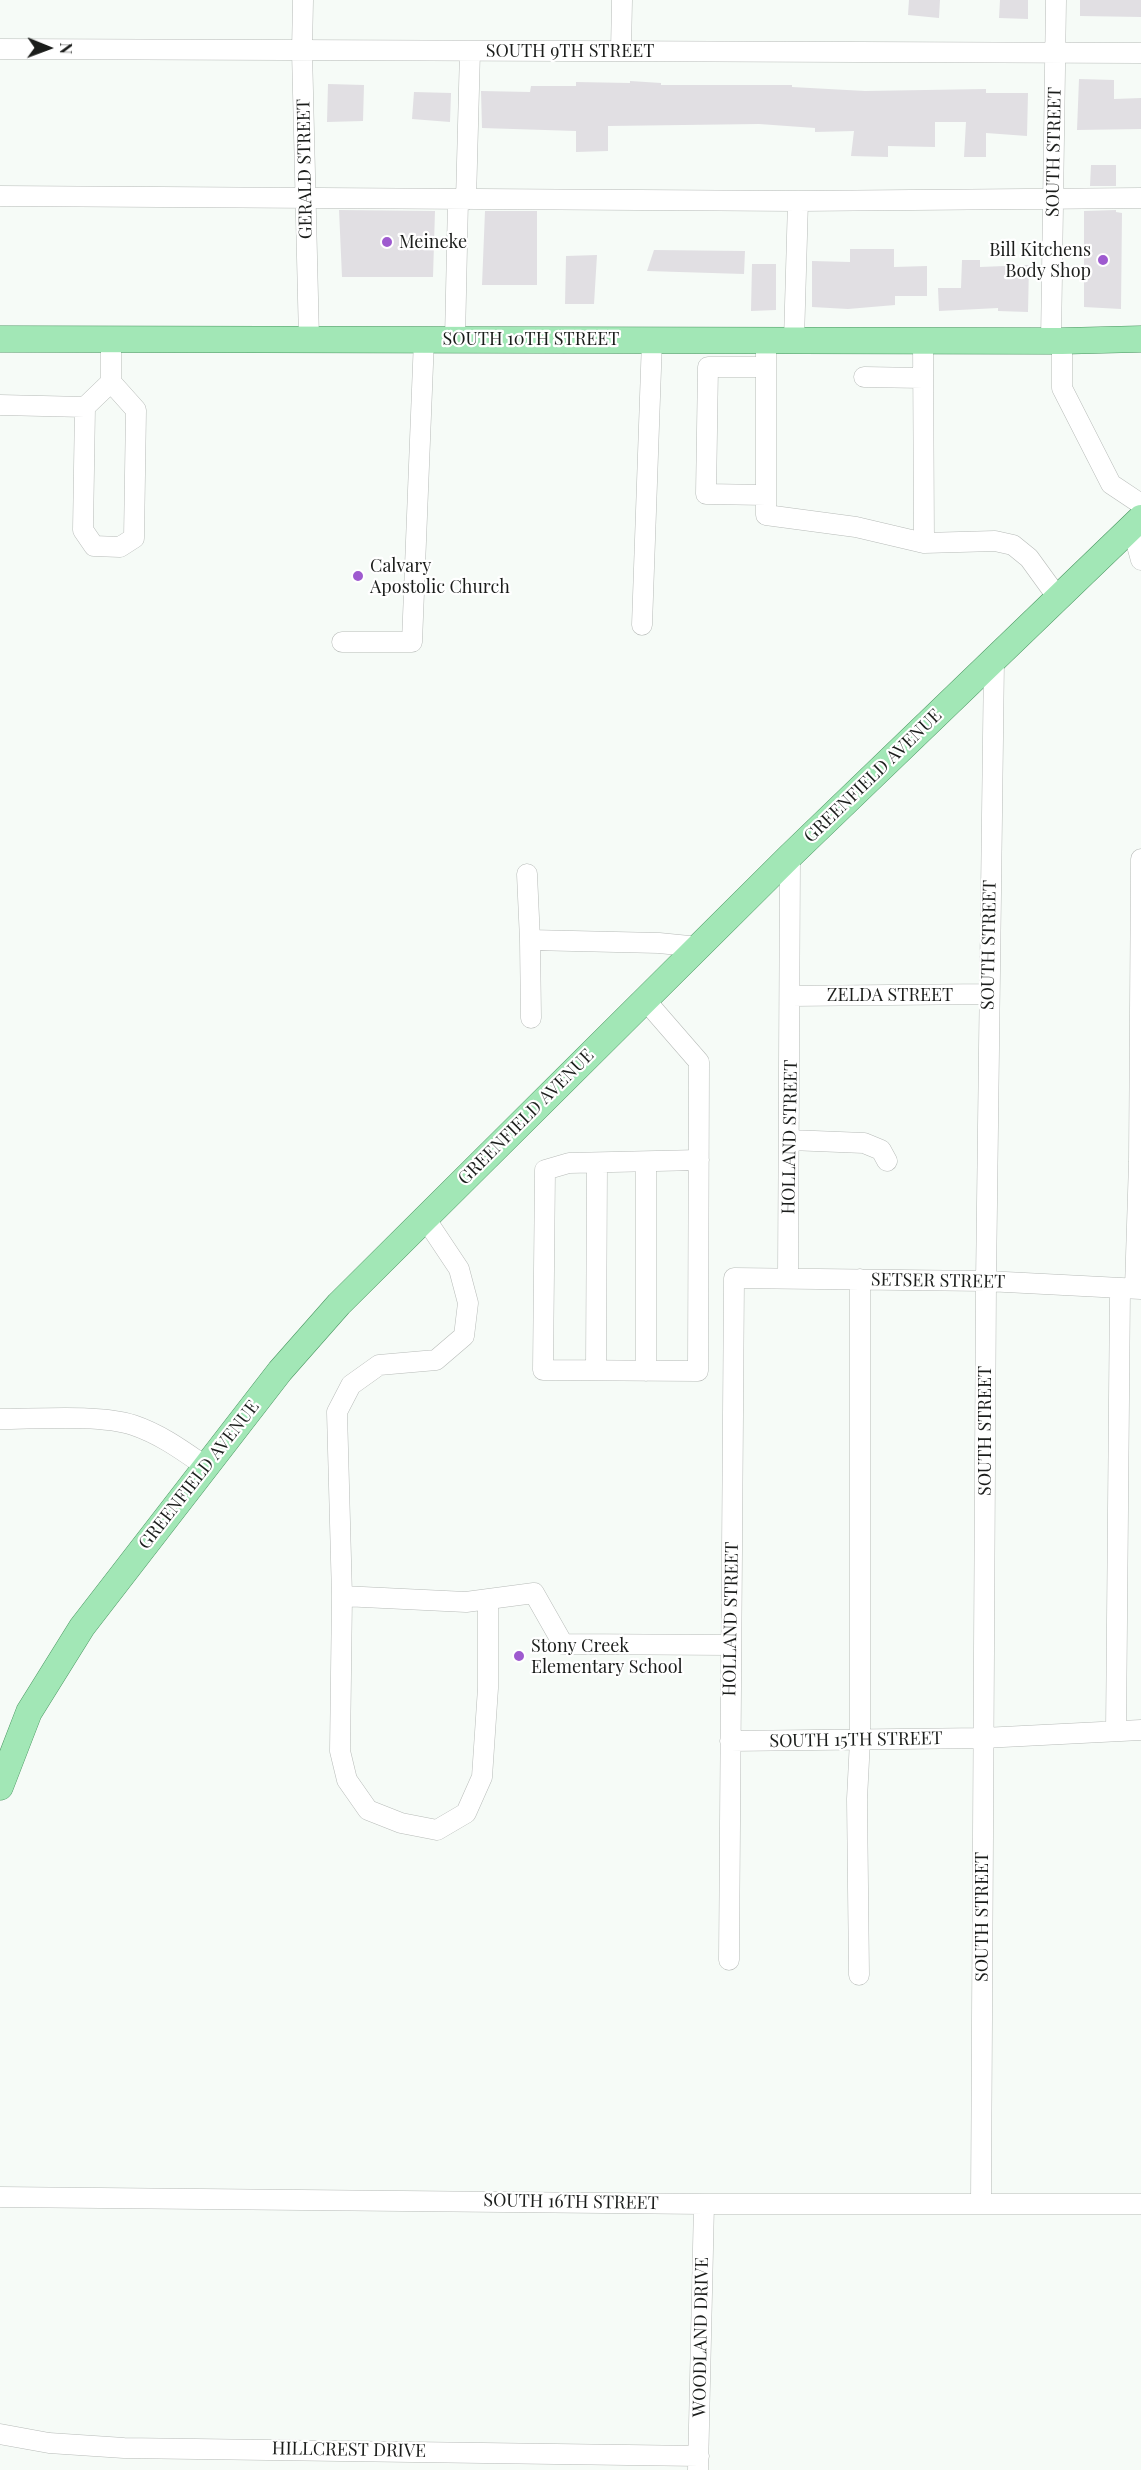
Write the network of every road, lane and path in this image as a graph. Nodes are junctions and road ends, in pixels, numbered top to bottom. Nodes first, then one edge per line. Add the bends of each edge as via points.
1 (303, 0) edge
2 (622, 0) edge
3 (1056, 0) edge
4 (0, 49) edge
5 (302, 51) junction
6 (470, 51) junction
7 (621, 51) junction
8 (1056, 52) junction
9 (1141, 53) edge
10 (0, 195) edge
11 (1054, 198) junction
12 (1141, 198) edge
13 (305, 199) junction
14 (462, 200) junction
15 (798, 201) junction
16 (0, 339) edge
17 (111, 339) junction
18 (309, 339) junction
19 (424, 339) junction
20 (455, 339) junction
21 (1141, 339) edge
22 (652, 340) junction
23 (765, 340) junction
24 (794, 340) junction
25 (923, 340) junction
26 (1056, 341) junction
27 (1141, 355) edge
28 (766, 367) junction
29 (864, 377) dead end
30 (923, 378) junction
31 (111, 382) junction
32 (0, 405) edge
33 (85, 407) junction
34 (766, 495) junction
35 (1138, 516) edge
36 (924, 543) junction
37 (1141, 560) edge
38 (1058, 598) junction
39 (642, 625) dead end
40 (342, 642) dead end
41 (994, 660) junction
42 (790, 856) junction
43 (1141, 859) edge
44 (527, 874) dead end
45 (530, 940) junction
46 (699, 947) junction
47 (1140, 961) edge
48 (988, 994) junction
49 (791, 996) junction
50 (646, 1000) junction
51 (531, 1018) dead end
52 (790, 1140) junction
53 (699, 1160) junction
54 (887, 1161) dead end
55 (646, 1162) junction
56 (597, 1163) junction
57 (425, 1218) junction
58 (734, 1278) joint
59 (788, 1278) junction
60 (860, 1279) junction
61 (986, 1281) junction
62 (1132, 1288) edge
63 (596, 1370) junction
64 (646, 1371) junction
65 (0, 1419) edge
66 (205, 1466) junction
67 (342, 1596) junction
68 (488, 1599) junction
69 (731, 1645) junction
70 (1141, 1730) edge
71 (1116, 1731) junction
72 (983, 1738) junction
73 (860, 1740) junction
74 (730, 1742) junction
75 (0, 1787) edge
76 (729, 1960) dead end
77 (859, 1975) dead end
78 (0, 2198) edge
79 (981, 2203) junction
80 (704, 2204) junction
81 (1141, 2204) edge
82 (0, 2434) edge
83 (698, 2463) edge

1 - 5 street, GERALD STREET
2 - 7 street
3 - 8 street, SOUTH STREET
4 - 5 street, SOUTH 9TH STREET
5 - 6 street, SOUTH 9TH STREET
5 - 13 street, GERALD STREET
6 - 7 street, SOUTH 9TH STREET
6 - 14 street
7 - 8 street, SOUTH 9TH STREET
8 - 9 street, SOUTH 9TH STREET
8 - 11 street, SOUTH STREET
10 - 13 street
11 - 12 street
11 - 15 street
11 - 26 street, SOUTH STREET
13 - 14 street
13 - 18 street, GERALD STREET
14 - 15 street
14 - 20 street
15 - 24 street
16 - 17 main road, SOUTH 10TH STREET
17 - 18 main road, SOUTH 10TH STREET
17 - 31 street
18 - 19 main road, SOUTH 10TH STREET
19 - 20 main road, SOUTH 10TH STREET
19 - 40 street via 412,642
20 - 22 main road, SOUTH 10TH STREET
21 - 26 main road, SOUTH 10TH STREET
22 - 23 main road, SOUTH 10TH STREET
22 - 39 street
23 - 24 main road, SOUTH 10TH STREET
23 - 28 street
24 - 25 main road, SOUTH 10TH STREET
25 - 26 main road, SOUTH 10TH STREET
25 - 30 street
26 - 27 main road, SOUTH 10TH STREET
26 - 35 street, SOUTH STREET via 1062,388 1111,484
28 - 34 street
28 - 34 street via 708,367 706,494
29 - 30 street
30 - 36 street
31 - 33 street
31 - 33 street via 136,410 134,538 120,547 94,546 82,530
32 - 33 street
34 - 36 street via 766,514 856,527
35 - 37 street
35 - 38 main road, GREENFIELD AVENUE
36 - 38 street via 995,541 1013,545 1029,558
38 - 41 main road, GREENFIELD AVENUE
41 - 42 main road, GREENFIELD AVENUE
41 - 48 street, SOUTH STREET
42 - 46 main road, GREENFIELD AVENUE
42 - 49 street, HOLLAND STREET
43 - 47 street
44 - 45 street
45 - 46 street
45 - 51 street
46 - 50 main road, GREENFIELD AVENUE
47 - 62 street via 1139,1162
48 - 49 street, ZELDA STREET
48 - 61 street, SOUTH STREET
49 - 52 street, HOLLAND STREET
50 - 53 street via 699,1062
50 - 57 main road, GREENFIELD AVENUE
52 - 54 street via 864,1143 881,1150
52 - 59 street, HOLLAND STREET
53 - 55 street
53 - 64 street via 698,1371
55 - 56 street
55 - 64 street
56 - 63 street
56 - 63 street via 569,1163 545,1170 543,1358 543,1370
57 - 66 main road, GREENFIELD AVENUE via 332,1312
57 - 67 street via 459,1269 468,1303 464,1336 436,1360 379,1365 351,1385 337,1412
58 - 59 street, SETSER STREET
58 - 69 street, HOLLAND STREET
59 - 60 street, SETSER STREET
60 - 61 street, SETSER STREET
60 - 73 street
61 - 62 street, SETSER STREET
61 - 72 street, SOUTH STREET
62 - 71 street
63 - 64 street
65 - 66 street via 130,1424 166,1439
66 - 75 main road, GREENFIELD AVENUE via 54,1669 28,1712
67 - 68 street via 466,1602
67 - 68 street via 340,1751 346,1780 368,1810 401,1824 437,1830 466,1813 482,1777
68 - 69 street via 534,1593 563,1644
69 - 74 street, HOLLAND STREET
70 - 71 street, SOUTH 15TH STREET
71 - 72 street, SOUTH 15TH STREET
72 - 73 street, SOUTH 15TH STREET
72 - 79 street, SOUTH STREET
73 - 74 street, SOUTH 15TH STREET
73 - 77 street
74 - 76 street, HOLLAND STREET
78 - 80 street, SOUTH 16TH STREET
79 - 80 street, SOUTH 16TH STREET
79 - 81 street, SOUTH 16TH STREET
80 - 83 street, WOODLAND DRIVE
82 - 83 street, HILLCREST DRIVE via 50,2443 124,2448

